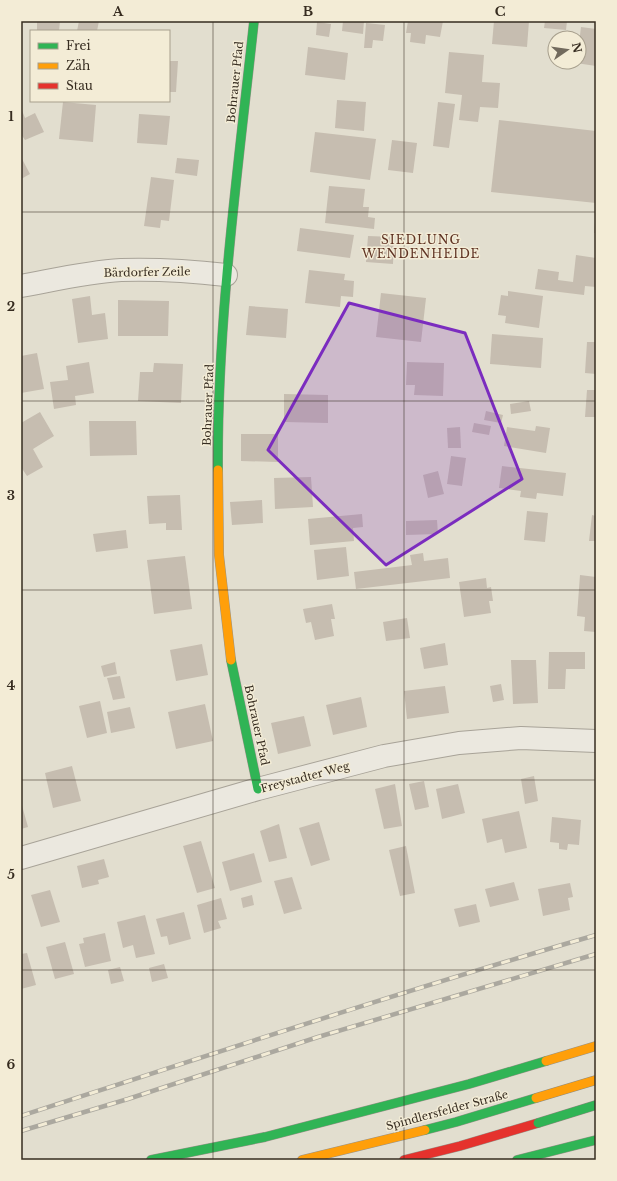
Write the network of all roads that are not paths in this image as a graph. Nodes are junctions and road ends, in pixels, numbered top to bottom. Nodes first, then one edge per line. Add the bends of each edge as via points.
1 (254, 21) edge
2 (226, 274) junction
3 (21, 286) edge
4 (596, 741) edge
5 (258, 789) junction
6 (21, 858) edge
7 (596, 1046) edge
8 (596, 1080) edge
9 (596, 1105) edge
10 (596, 1140) edge
11 (151, 1160) edge
12 (302, 1160) edge
13 (404, 1160) edge
14 (517, 1160) edge

1 - 2 main road, Bohrauer Pfad
2 - 3 street, Bärdorfer Zeile via 121,270 82,274
2 - 5 main road, Bohrauer Pfad via 218,434 219,555 231,660
4 - 5 street, Freystadter Weg via 521,738 459,743 384,756
5 - 6 street, Freystadter Weg
7 - 11 main road via 469,1084 265,1137
8 - 12 main road, Spindlersfelder Straße, bridge via 456,1122
9 - 13 main road, bridge
10 - 14 main road

